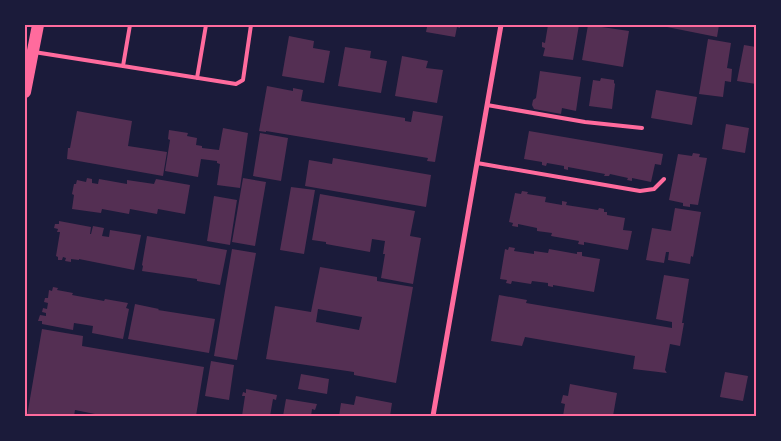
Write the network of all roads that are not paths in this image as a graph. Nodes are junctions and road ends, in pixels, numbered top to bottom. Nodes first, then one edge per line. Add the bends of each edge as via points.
1 (38, 25) edge
2 (130, 25) edge
3 (206, 25) edge
4 (251, 25) edge
5 (501, 25) edge
6 (33, 52) junction
7 (123, 66) junction
8 (197, 78) junction
9 (25, 92) edge
10 (487, 105) junction
11 (642, 128) dead end
12 (477, 163) junction
13 (664, 179) dead end
14 (433, 416) edge

1 - 6 main road
2 - 7 lane
3 - 8 lane
4 - 8 lane via 240,83
5 - 10 street
6 - 7 lane
6 - 9 main road
7 - 8 lane
10 - 11 lane
10 - 12 street
12 - 13 lane via 640,191 654,189
12 - 14 street

